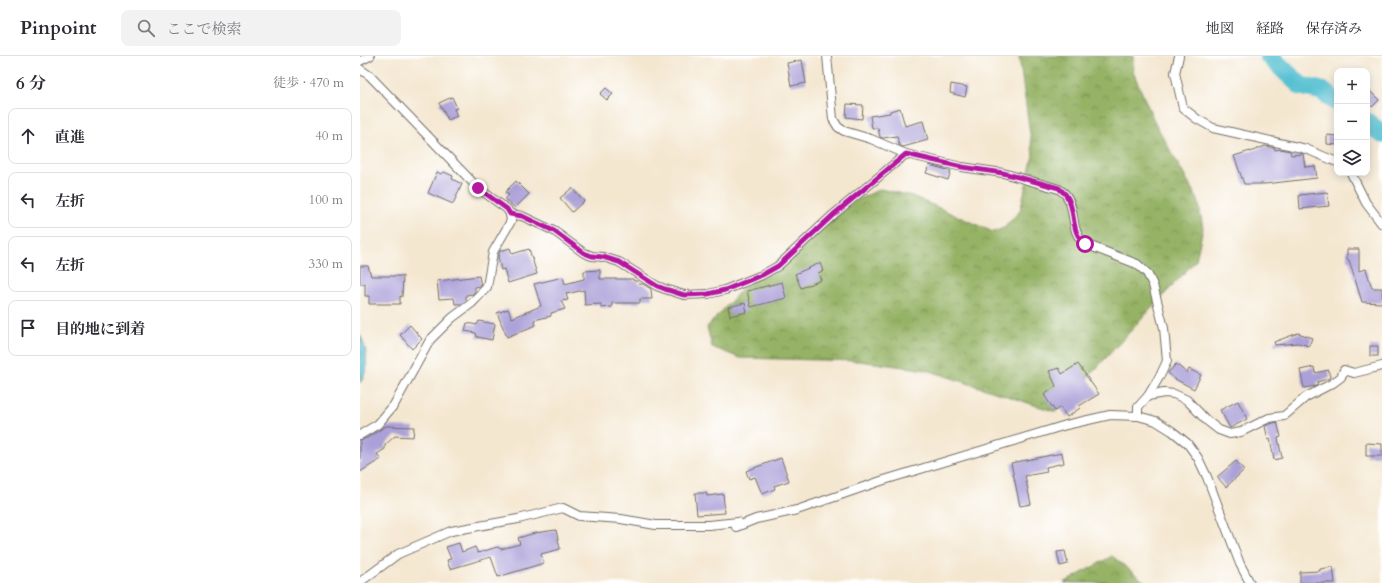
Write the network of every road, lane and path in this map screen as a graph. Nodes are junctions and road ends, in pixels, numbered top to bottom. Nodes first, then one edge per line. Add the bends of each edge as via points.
1 (370, 56) edge
2 (827, 56) edge
3 (1179, 56) edge
4 (360, 61) edge
5 (360, 69) edge
6 (906, 154) junction
7 (1334, 161) edge
8 (1352, 176) edge
9 (510, 214) junction
10 (1382, 224) edge
11 (1382, 366) edge
12 (1148, 396) junction
13 (1138, 416) junction
14 (360, 435) edge
15 (360, 581) edge
16 (1250, 583) edge

1 - 4 street
2 - 6 street via 832,119 838,127
3 - 7 street via 1175,73 1183,108 1196,119 1213,128 1306,149
5 - 9 street via 370,76 478,188
6 - 9 street via 833,215 778,266 725,290 708,294 684,295 657,286 619,262 584,253 554,231 522,216
6 - 12 street via 1003,173 1059,188 1070,203 1078,239 1137,264 1147,273 1153,285 1164,328 1167,361
8 - 10 street via 1366,203
9 - 14 street via 508,228 493,252 488,287 430,340 394,405 378,424
11 - 12 street via 1354,373 1344,370 1341,377 1306,398 1284,416 1269,418 1241,432 1230,434 1219,430 1206,420 1187,400 1174,394
12 - 13 street via 1138,407
13 - 15 street via 1110,415 1066,425 736,527 738,522 656,525 579,516 563,508 451,531 398,554
13 - 16 street via 1156,421 1172,431 1187,443 1198,458

